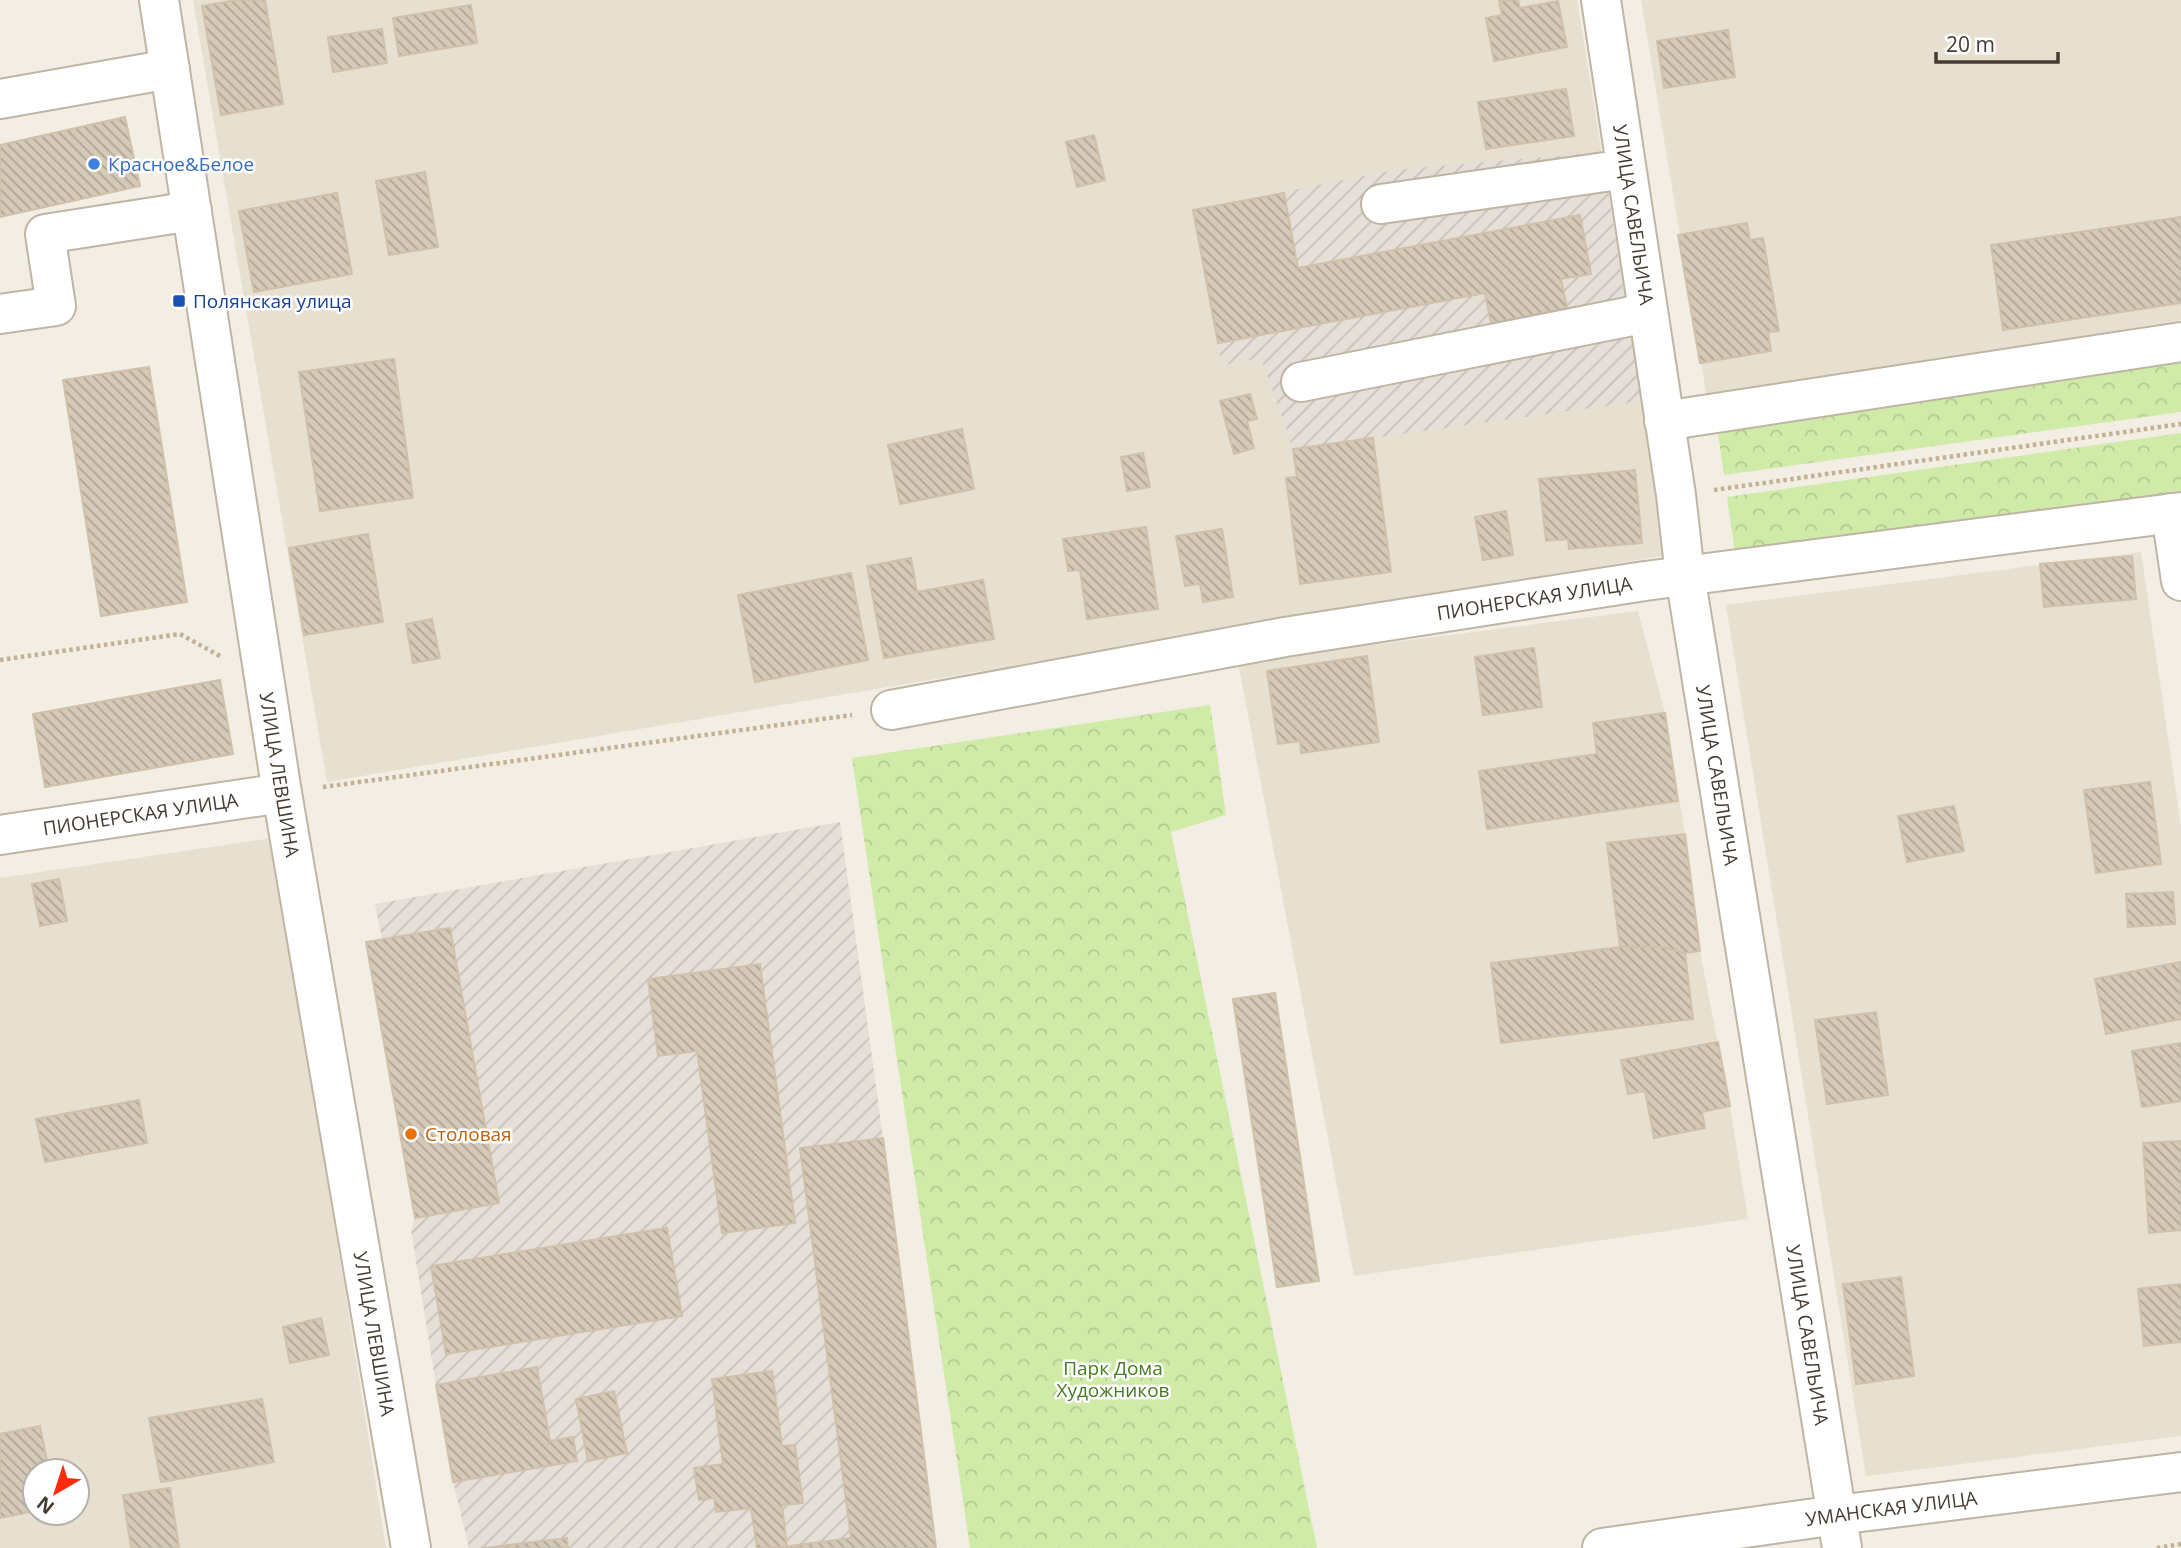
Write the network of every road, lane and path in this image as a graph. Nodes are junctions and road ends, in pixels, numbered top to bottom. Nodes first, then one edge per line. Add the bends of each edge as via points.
1 (159, 0) edge
2 (1601, 0) edge
3 (170, 69) junction
4 (0, 99) edge
5 (1626, 169) junction
6 (1381, 204) dead end
7 (192, 211) junction
8 (1647, 313) junction
9 (0, 314) edge
10 (2181, 342) edge
11 (1301, 382) dead end
12 (1664, 421) junction
13 (2181, 424) edge
14 (1675, 495) junction
15 (2176, 512) edge
16 (1685, 575) junction
17 (2181, 581) edge
18 (0, 660) edge
19 (264, 679) junction
20 (891, 710) joint
21 (282, 793) junction
22 (0, 835) edge
23 (2181, 1472) edge
24 (1840, 1532) edge
25 (2181, 1544) edge
26 (411, 1548) edge
27 (1602, 1548) edge
28 (2157, 1548) edge

1 - 3 street, УЛИЦА ЛЕВШИНА
2 - 5 street, УЛИЦА САВЕЛЬИЧА
3 - 4 street
3 - 7 street, УЛИЦА ЛЕВШИНА
5 - 6 street
5 - 8 street, УЛИЦА САВЕЛЬИЧА
7 - 9 street via 45,233 55,306
7 - 19 street, УЛИЦА ЛЕВШИНА
8 - 11 street
8 - 12 street, УЛИЦА САВЕЛЬИЧА
10 - 12 street
12 - 14 street, УЛИЦА САВЕЛЬИЧА
13 - 14 path
14 - 16 street, УЛИЦА САВЕЛЬИЧА
15 - 16 street, ПИОНЕРСКАЯ УЛИЦА
15 - 17 street
16 - 20 street, ПИОНЕРСКАЯ УЛИЦА via 1285,637
16 - 24 street, УЛИЦА САВЕЛЬИЧА
18 - 19 path via 180,634
19 - 21 street, УЛИЦА ЛЕВШИНА
20 - 21 path
21 - 22 street, ПИОНЕРСКАЯ УЛИЦА
21 - 26 street, УЛИЦА ЛЕВШИНА
23 - 24 street, УМАНСКАЯ УЛИЦА
24 - 27 street, УМАНСКАЯ УЛИЦА
25 - 28 path

